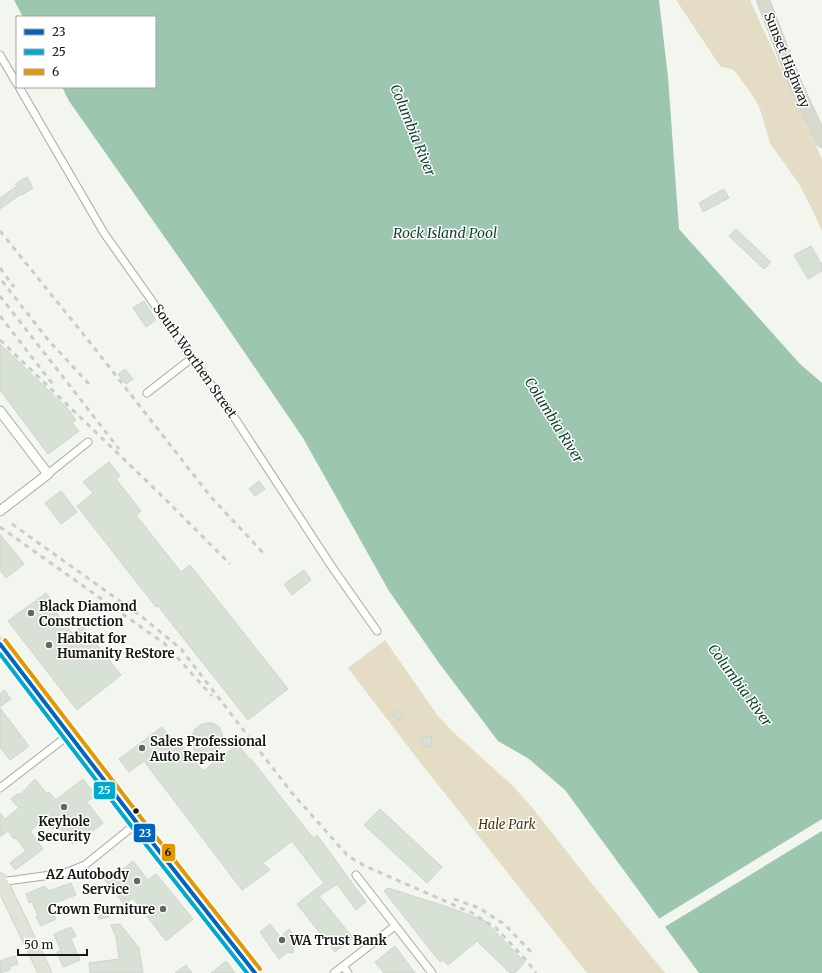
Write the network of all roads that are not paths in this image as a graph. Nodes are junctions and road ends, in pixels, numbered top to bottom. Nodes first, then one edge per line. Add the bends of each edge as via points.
1 (763, 0) edge
2 (0, 55) edge
3 (16, 82) edge
4 (20, 88) edge
5 (822, 141) edge
6 (192, 358) junction
7 (147, 393) dead end
8 (0, 411) edge
9 (88, 442) dead end
10 (48, 474) junction
11 (0, 511) edge
12 (377, 630) dead end
13 (0, 644) edge
14 (70, 734) junction
15 (0, 788) edge
16 (137, 823) junction
17 (356, 875) dead end
18 (1, 881) edge
19 (395, 926) junction
20 (343, 966) junction
21 (45, 973) edge
22 (255, 973) edge
23 (334, 973) edge
24 (348, 973) edge
25 (432, 973) edge

1 - 5 highway, Sunset Highway via 795,83
2 - 3 street
4 - 6 street, South Worthen Street via 104,233
6 - 7 street
6 - 12 street, South Worthen Street
8 - 10 street
9 - 10 street
10 - 11 street
13 - 14 main road
14 - 15 street
14 - 16 main road
16 - 18 street via 85,865 65,872
16 - 22 main road
17 - 19 street
18 - 21 main road
19 - 20 street
19 - 25 street
20 - 23 street
20 - 24 street

